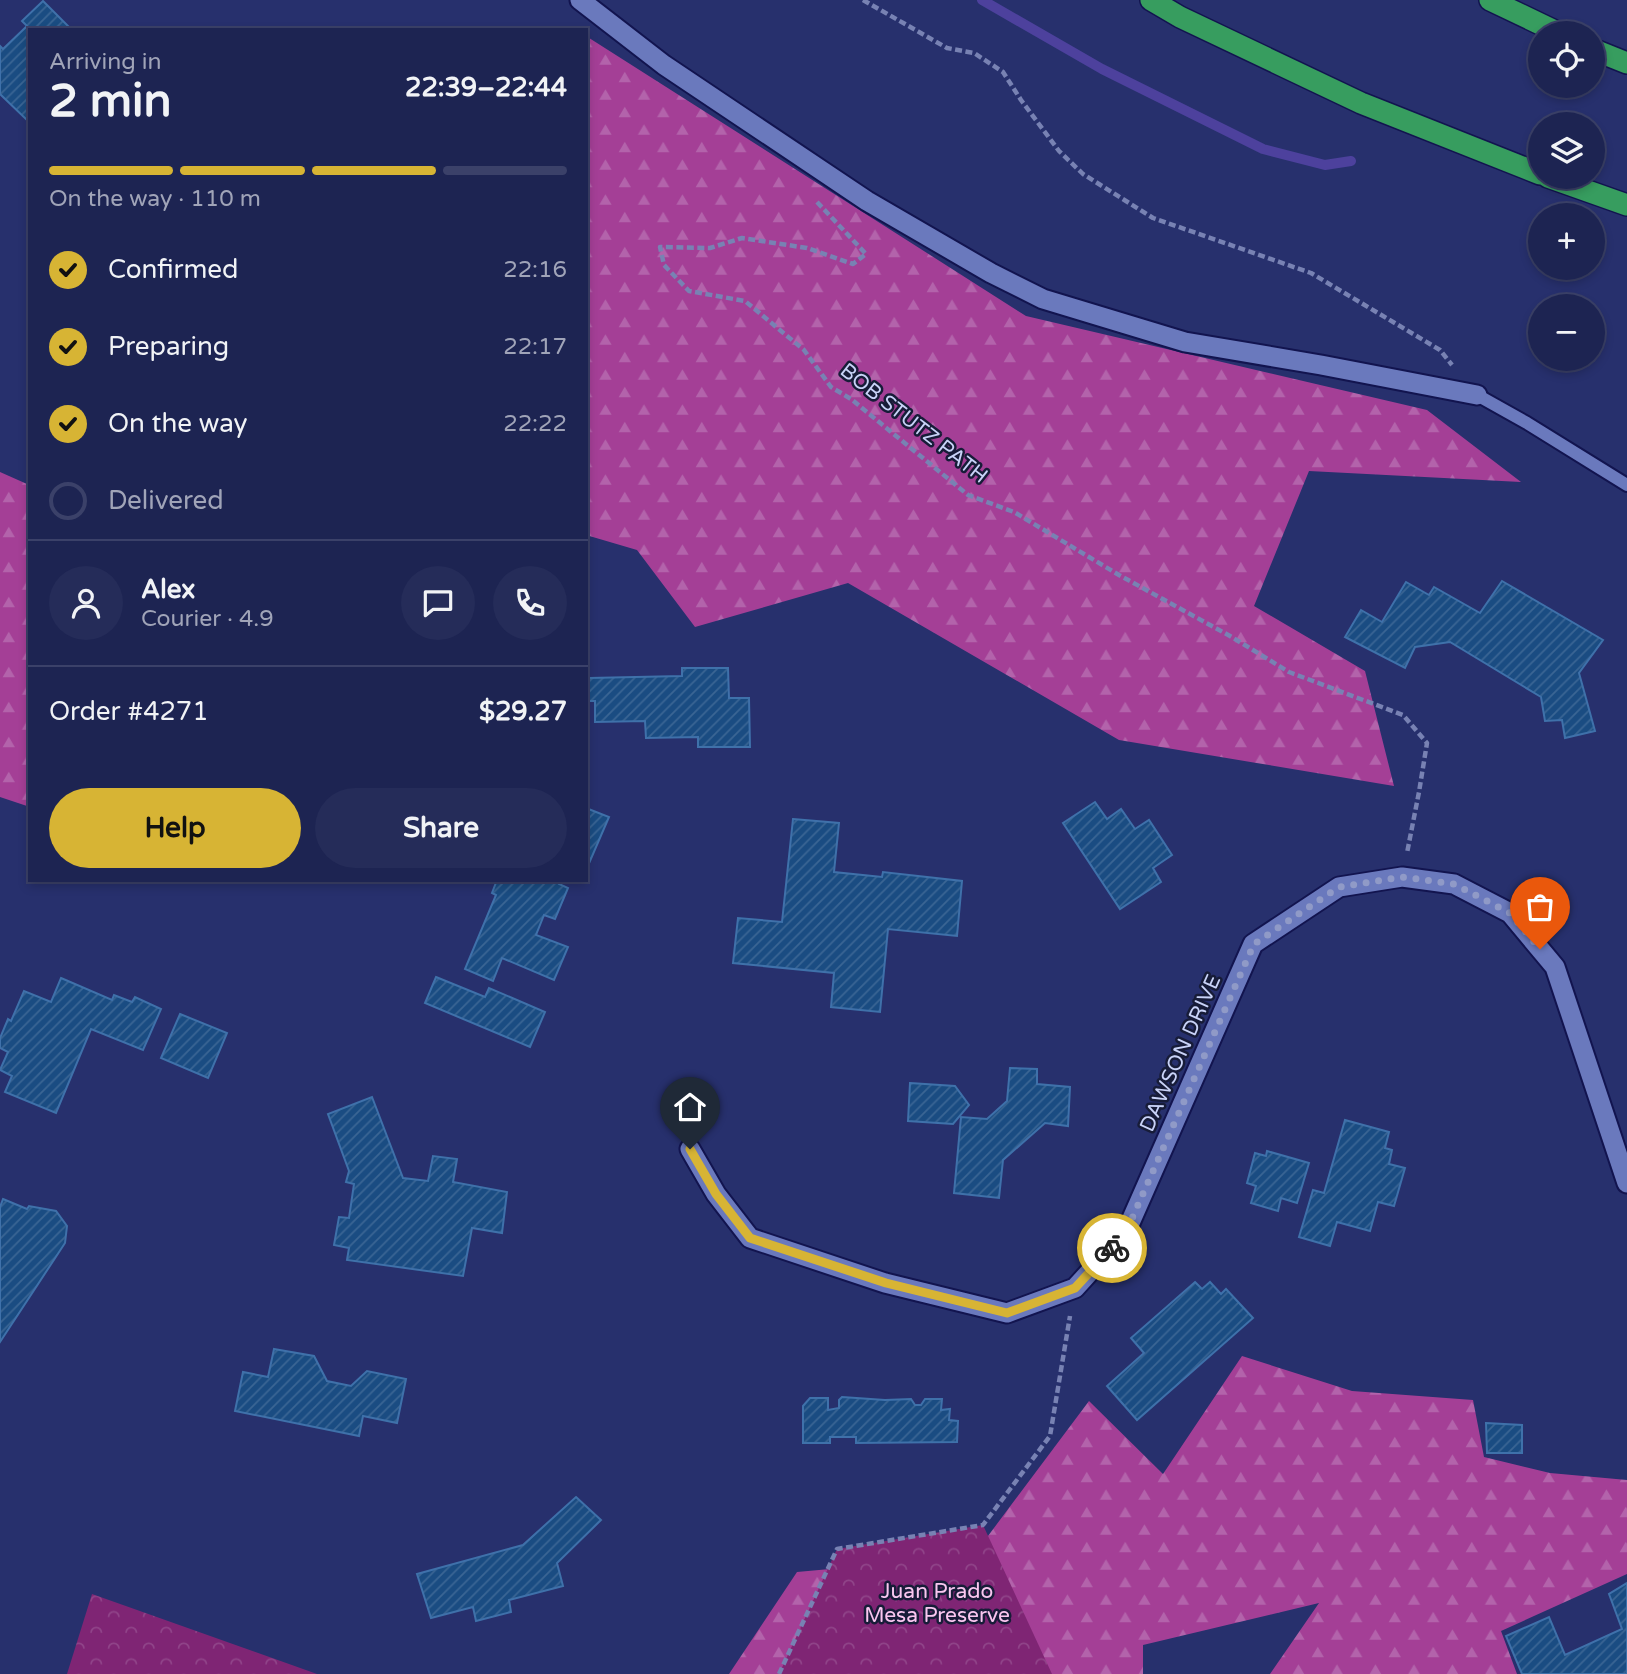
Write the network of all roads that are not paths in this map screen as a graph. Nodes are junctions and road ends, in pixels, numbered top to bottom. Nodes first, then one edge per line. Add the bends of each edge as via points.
1 (580, 0) edge
2 (1151, 0) edge
3 (1490, 0) edge
4 (1534, 21) edge
5 (1605, 54) edge
6 (1627, 63) edge
7 (1528, 169) edge
8 (1582, 189) edge
9 (1627, 205) edge
10 (1477, 395) joint
11 (1627, 485) edge
12 (690, 1149) dead end
13 (1627, 1183) edge

1 - 10 street via 664,65 867,201 1043,299 1185,342
2 - 7 highway via 1361,103
3 - 4 highway
5 - 6 highway
8 - 9 highway
10 - 11 lane
12 - 13 street, DAWSON DRIVE via 716,1194 750,1238 886,1283 1007,1313 1075,1288 1126,1232 1254,944 1339,887 1402,877 1454,884 1510,913 1555,967

